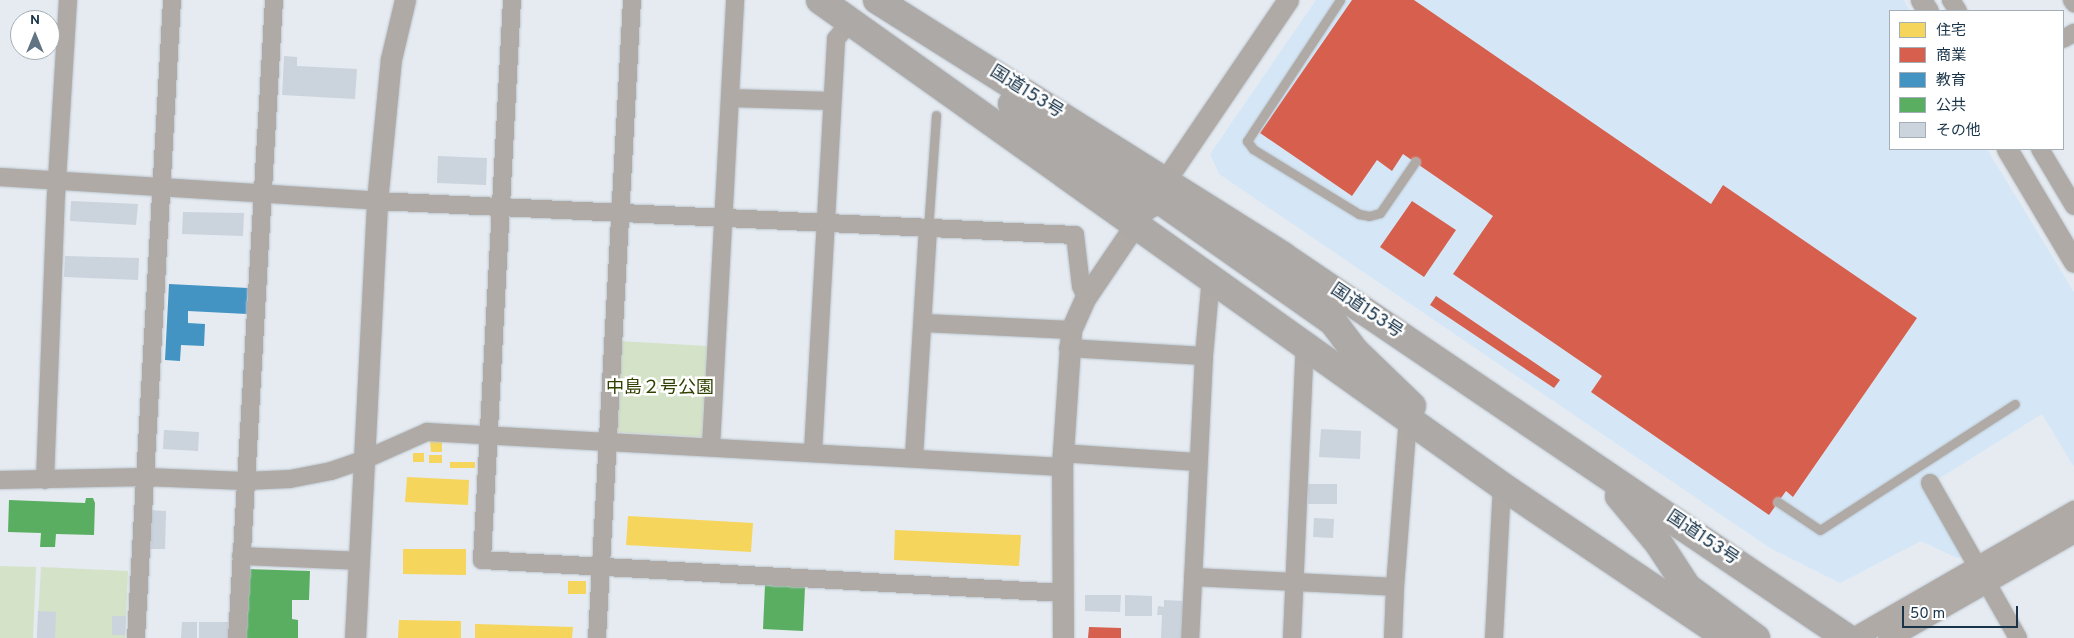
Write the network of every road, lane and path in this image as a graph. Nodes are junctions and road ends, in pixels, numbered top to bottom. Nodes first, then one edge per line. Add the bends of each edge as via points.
1 (68, 0) edge
2 (172, 0) edge
3 (274, 0) edge
4 (405, 0) edge
5 (512, 0) edge
6 (632, 0) edge
7 (735, 0) edge
8 (820, 0) edge
9 (877, 0) edge
10 (1288, 0) edge
11 (1340, 0) edge
12 (851, 21) junction
13 (730, 98) junction
14 (831, 101) junction
15 (936, 115) dead end
16 (2009, 150) edge
17 (2041, 150) edge
18 (1415, 162) dead end
19 (0, 177) edge
20 (58, 182) junction
21 (160, 187) junction
22 (262, 192) junction
23 (377, 201) junction
24 (1151, 201) junction
25 (499, 206) junction
26 (2074, 206) edge
27 (620, 213) junction
28 (724, 218) junction
29 (826, 222) junction
30 (928, 230) junction
31 (2074, 262) edge
32 (1211, 278) junction
33 (1086, 297) junction
34 (924, 323) junction
35 (1069, 339) junction
36 (1305, 345) junction
37 (1204, 356) junction
38 (2015, 404) dead end
39 (1408, 419) junction
40 (1529, 422) junction
41 (489, 435) junction
42 (1435, 438) junction
43 (608, 441) junction
44 (711, 446) junction
45 (813, 452) junction
46 (914, 457) junction
47 (366, 459) junction
48 (1062, 460) junction
49 (1198, 462) junction
50 (145, 477) junction
51 (0, 480) edge
52 (45, 480) junction
53 (245, 481) junction
54 (1930, 483) dead end
55 (1502, 486) junction
56 (1778, 502) dead end
57 (2074, 511) edge
58 (2074, 532) edge
59 (242, 556) junction
60 (360, 561) junction
61 (600, 567) junction
62 (1981, 573) junction
63 (1192, 577) junction
64 (1295, 583) junction
65 (1395, 587) junction
66 (1063, 593) junction
67 (136, 638) edge
68 (237, 638) edge
69 (355, 638) edge
70 (597, 638) edge
71 (1063, 638) edge
72 (1190, 638) edge
73 (1292, 638) edge
74 (1393, 638) edge
75 (1494, 638) edge
76 (1727, 638) edge
77 (1756, 638) edge
78 (1847, 638) edge
79 (1853, 638) edge
80 (1888, 638) edge
81 (2018, 638) edge

1 - 20 street
2 - 21 street
3 - 22 street
4 - 23 street via 391,59
5 - 25 street
6 - 27 street
7 - 13 street
8 - 12 highway, 国道153号
9 - 24 highway via 953,48 1004,99
10 - 24 street
11 - 18 lane via 1248,141 1252,149 1359,214 1368,216 1380,213
12 - 14 street via 836,39
12 - 24 highway, 国道153号
13 - 14 street
13 - 28 street
14 - 29 street
15 - 30 lane
16 - 31 street
17 - 26 street
19 - 20 street
20 - 21 street
20 - 52 street
21 - 22 street
21 - 50 street
22 - 23 street
22 - 53 street
23 - 25 street
23 - 47 street
24 - 32 highway, 国道153号
24 - 33 street
24 - 40 highway, 国道153号 via 1283,256
24 - 42 highway via 1333,322 1355,351 1407,399
25 - 27 street
25 - 41 street
27 - 28 street
27 - 43 street
28 - 29 street
28 - 44 street
29 - 30 street
29 - 45 street
30 - 33 street via 1075,235 1081,286
30 - 34 street
32 - 36 highway, 国道153号
32 - 37 street
33 - 35 street
34 - 35 street
34 - 46 street
35 - 37 street
35 - 48 street
36 - 39 highway, 国道153号
36 - 64 street
37 - 49 street
38 - 56 lane via 1820,530
39 - 42 highway, 国道153号
39 - 65 street
40 - 77 highway via 1629,505 1687,587
40 - 78 highway, 国道153号
41 - 43 street
41 - 47 street via 427,432
41 - 61 street via 482,560
42 - 55 highway, 国道153号
43 - 44 street
43 - 61 street
44 - 45 street
45 - 46 street
46 - 48 street
47 - 53 street via 331,471 290,479
47 - 60 street
48 - 49 street
48 - 66 street
49 - 63 street
50 - 52 street
50 - 53 street
50 - 67 street
51 - 52 street
53 - 59 street
54 - 62 street
55 - 75 street
55 - 76 highway, 国道153号
57 - 62 street
58 - 62 street
59 - 60 street
59 - 68 street
60 - 69 street
61 - 66 street
61 - 70 street
62 - 79 street
62 - 80 street
62 - 81 street
63 - 64 street
63 - 72 street
64 - 65 street
64 - 73 street
65 - 74 street
66 - 71 street

